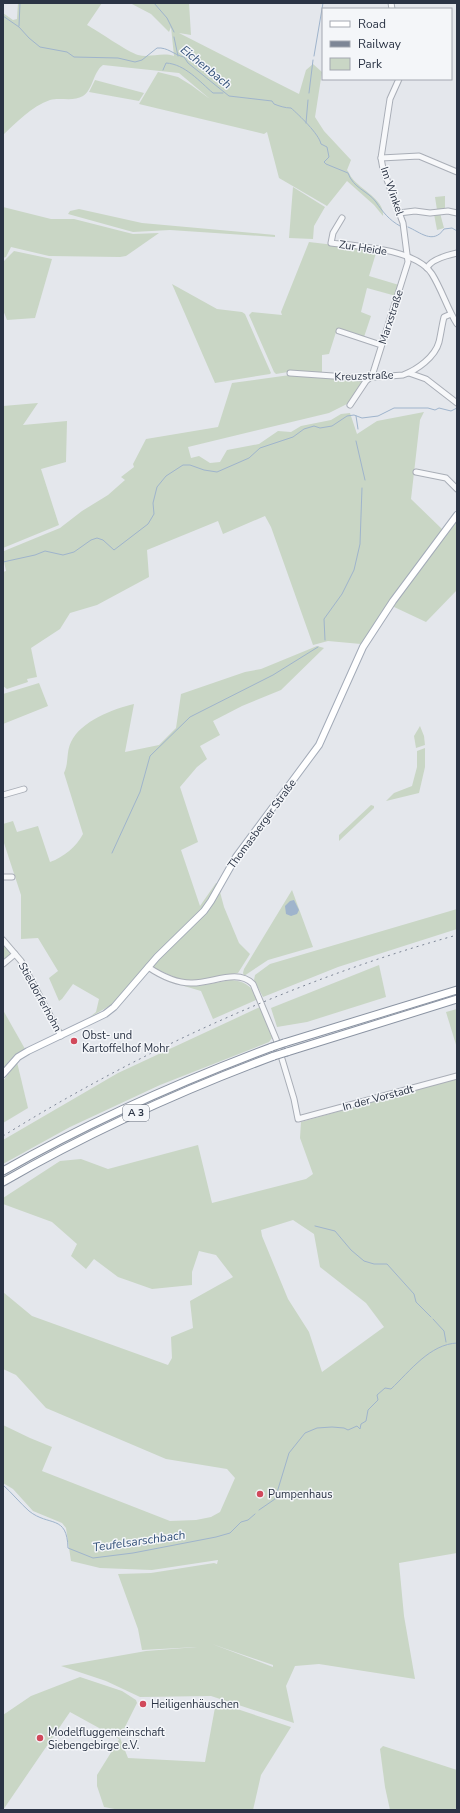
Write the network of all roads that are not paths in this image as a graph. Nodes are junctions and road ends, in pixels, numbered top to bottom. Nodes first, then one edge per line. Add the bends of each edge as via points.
1 (399, 80) edge
2 (382, 158) junction
3 (457, 172) edge
4 (399, 213) junction
5 (457, 213) edge
6 (342, 218) dead end
7 (457, 253) edge
8 (408, 258) junction
9 (427, 268) junction
10 (451, 314) junction
11 (457, 324) edge
12 (339, 331) dead end
13 (381, 345) junction
14 (290, 373) dead end
15 (409, 373) junction
16 (372, 376) junction
17 (457, 403) edge
18 (350, 405) dead end
19 (416, 472) dead end
20 (457, 489) edge
21 (457, 515) edge
22 (24, 789) dead end
23 (3, 795) edge
24 (3, 877) edge
25 (12, 877) dead end
26 (3, 940) edge
27 (15, 954) junction
28 (3, 964) edge
29 (148, 967) junction
30 (457, 990) edge
31 (457, 999) edge
32 (61, 1036) junction
33 (3, 1074) edge
34 (457, 1076) edge
35 (3, 1172) edge
36 (3, 1182) edge

1 - 2 street, Im Winkel via 389,105
2 - 3 street via 419,156
2 - 4 street, Im Winkel via 383,169
4 - 5 street
4 - 8 street, Im Winkel
6 - 8 street, Zur Heide via 333,233 331,243 381,248
7 - 9 street via 440,259
8 - 9 street, Zur Heide
8 - 13 street, Marxstraße
9 - 10 street, Zur Heide via 440,288
10 - 11 street, Zur Heide
10 - 15 street, Kreuzstraße via 444,317 439,343 433,355
12 - 13 street
13 - 16 street, Marxstraße
14 - 16 street, Kreuzstraße via 341,378
15 - 16 street, Kreuzstraße
15 - 17 street via 426,379
16 - 18 street
19 - 20 street via 446,478
21 - 29 main road, Thomasberger Straße via 393,601 363,647 319,745 236,857 204,910
22 - 23 street
24 - 25 street
26 - 27 street, Stieldorferhohn
27 - 28 street
27 - 32 street, Stieldorferhohn
29 - 32 main road, Thomasberger Straße via 114,1007
29 - 34 street, In der Vorstadt via 180,982 200,983 238,976 248,979 253,984 276,1039 298,1119
30 - 35 highway, A 3, bridge via 284,1043 198,1076 68,1136
31 - 36 highway, A 3, bridge via 274,1056 196,1087 118,1121
32 - 33 main road, Thomasberger Straße via 18,1057

